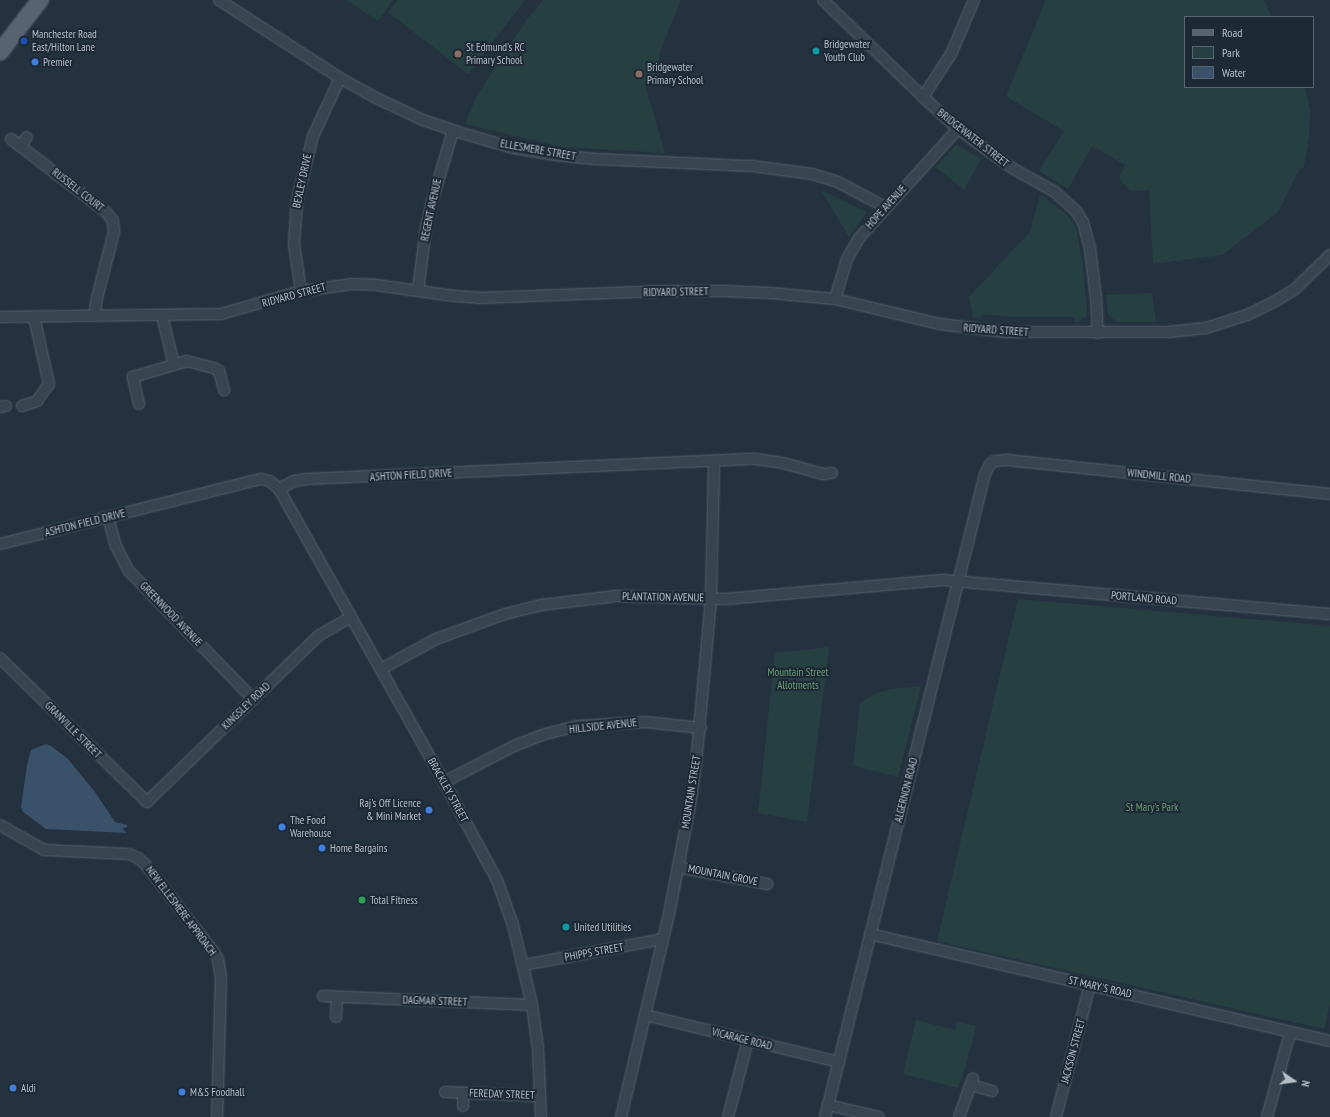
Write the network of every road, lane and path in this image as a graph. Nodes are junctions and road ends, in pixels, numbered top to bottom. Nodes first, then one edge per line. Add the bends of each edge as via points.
1 (40, 0) edge
2 (219, 0) edge
3 (823, 0) edge
4 (974, 0) edge
5 (0, 52) edge
6 (340, 78) junction
7 (923, 97) junction
8 (958, 129) junction
9 (453, 131) junction
10 (27, 137) dead end
11 (11, 139) dead end
12 (20, 146) junction
13 (886, 207) junction
14 (1330, 255) edge
15 (301, 291) junction
16 (418, 291) junction
17 (835, 299) junction
18 (162, 315) junction
19 (94, 316) junction
20 (0, 317) edge
21 (34, 317) junction
22 (1098, 333) junction
23 (174, 365) junction
24 (224, 390) dead end
25 (139, 404) dead end
26 (22, 406) dead end
27 (714, 461) junction
28 (990, 464) joint
29 (832, 473) dead end
30 (279, 489) junction
31 (1330, 494) edge
32 (108, 517) junction
33 (0, 544) edge
34 (958, 582) junction
35 (711, 598) junction
36 (1330, 614) edge
37 (351, 617) junction
38 (0, 658) edge
39 (381, 669) junction
40 (254, 699) junction
41 (701, 728) junction
42 (444, 782) junction
43 (147, 802) joint
44 (0, 825) edge
45 (678, 867) junction
46 (767, 884) dead end
47 (870, 934) junction
48 (663, 939) junction
49 (524, 965) junction
50 (1090, 985) junction
51 (323, 996) dead end
52 (337, 997) junction
53 (532, 1005) junction
54 (644, 1015) junction
55 (336, 1017) dead end
56 (1290, 1032) junction
57 (748, 1040) junction
58 (1330, 1041) edge
59 (839, 1062) junction
60 (992, 1091) dead end
61 (445, 1092) dead end
62 (463, 1093) junction
63 (540, 1096) junction
64 (828, 1105) junction
65 (463, 1106) dead end
66 (216, 1116) edge
67 (541, 1117) edge
68 (620, 1117) edge
69 (728, 1117) edge
70 (825, 1117) edge
71 (879, 1117) edge
72 (959, 1117) edge
73 (1056, 1117) edge
74 (1267, 1117) edge

1 - 5 main road
2 - 6 street, ELLESMERE STREET
3 - 7 street, BRIDGEWATER STREET
4 - 7 street via 951,54
6 - 9 street, ELLESMERE STREET via 401,111
6 - 15 street, BEXLEY DRIVE via 312,136 297,201 294,244
7 - 8 street, BRIDGEWATER STREET
8 - 13 street, HOPE AVENUE
8 - 22 street, BRIDGEWATER STREET via 1012,168 1055,192 1076,212 1082,222 1090,249
9 - 13 street, ELLESMERE STREET via 513,148 562,156 752,166 812,174 838,182
9 - 16 street, REGENT AVENUE via 426,228
10 - 12 street
11 - 12 street, RUSSELL COURT
12 - 19 street, RUSSELL COURT via 107,212 113,221 114,232
13 - 17 street, HOPE AVENUE via 853,247 842,272
14 - 22 street, RIDYARD STREET via 1294,290 1266,306 1224,323 1186,331
15 - 16 street, RIDYARD STREET via 352,284
15 - 18 street, RIDYARD STREET via 231,312
16 - 17 street, RIDYARD STREET via 480,298 723,291
17 - 22 street, RIDYARD STREET via 969,329
18 - 19 street, RIDYARD STREET
18 - 23 street
19 - 21 street, RIDYARD STREET
20 - 21 street, RIDYARD STREET
21 - 26 street via 49,384 37,401
23 - 24 street via 187,361 214,368 218,371
23 - 25 street via 133,376
27 - 29 street, ASHTON FIELD DRIVE via 769,460 823,474
27 - 30 street, ASHTON FIELD DRIVE via 307,479 294,481
27 - 35 street, MOUNTAIN STREET
28 - 31 street, WINDMILL ROAD via 995,460 1007,460
28 - 34 street, ALGERNON ROAD via 985,474
30 - 32 street, ASHTON FIELD DRIVE via 270,481 253,480
30 - 37 street, BRACKLEY STREET
32 - 33 street, ASHTON FIELD DRIVE
32 - 40 street, GREENWOOD AVENUE via 116,546 129,571
34 - 35 street, PLANTATION AVENUE via 928,580 726,599
34 - 36 street, PORTLAND ROAD
34 - 47 street, ALGERNON ROAD
35 - 39 street, PLANTATION AVENUE via 616,596 541,605 473,624
35 - 41 street, MOUNTAIN STREET
37 - 39 street, BRACKLEY STREET
37 - 40 street, KINGSLEY ROAD via 318,636
38 - 43 street, GRANVILLE STREET
39 - 42 street, BRACKLEY STREET
40 - 43 street, KINGSLEY ROAD
41 - 42 street, HILLSIDE AVENUE via 646,722 578,726 545,734 514,746
41 - 45 street, MOUNTAIN STREET
42 - 49 street, BRACKLEY STREET via 497,880 514,925
44 - 66 street, NEW ELLESMERE APPROACH via 44,850 129,854 138,858 213,951 218,959 221,977
45 - 46 street, MOUNTAIN GROVE
45 - 48 street, MOUNTAIN STREET
47 - 50 street, ST MARY'S ROAD
47 - 59 street, ALGERNON ROAD
48 - 49 street, PHIPPS STREET
48 - 54 street, MOUNTAIN STREET
49 - 53 street, BRACKLEY STREET
50 - 56 street, ST MARY'S ROAD
50 - 73 street, JACKSON STREET
51 - 52 street, DAGMAR STREET
52 - 53 street, DAGMAR STREET
52 - 55 street
53 - 63 street, BRACKLEY STREET via 538,1048
54 - 57 street, VICARAGE ROAD
54 - 68 street, MOUNTAIN STREET
56 - 58 street, ST MARY'S ROAD
56 - 74 street
57 - 59 street, VICARAGE ROAD
57 - 69 street
59 - 64 street, ALGERNON ROAD
60 - 72 street via 972,1081
61 - 62 street, FEREDAY STREET
62 - 63 street, FEREDAY STREET
62 - 65 street, FEREDAY STREET
63 - 67 street, BRACKLEY STREET
64 - 70 street, ALGERNON ROAD
64 - 71 street

